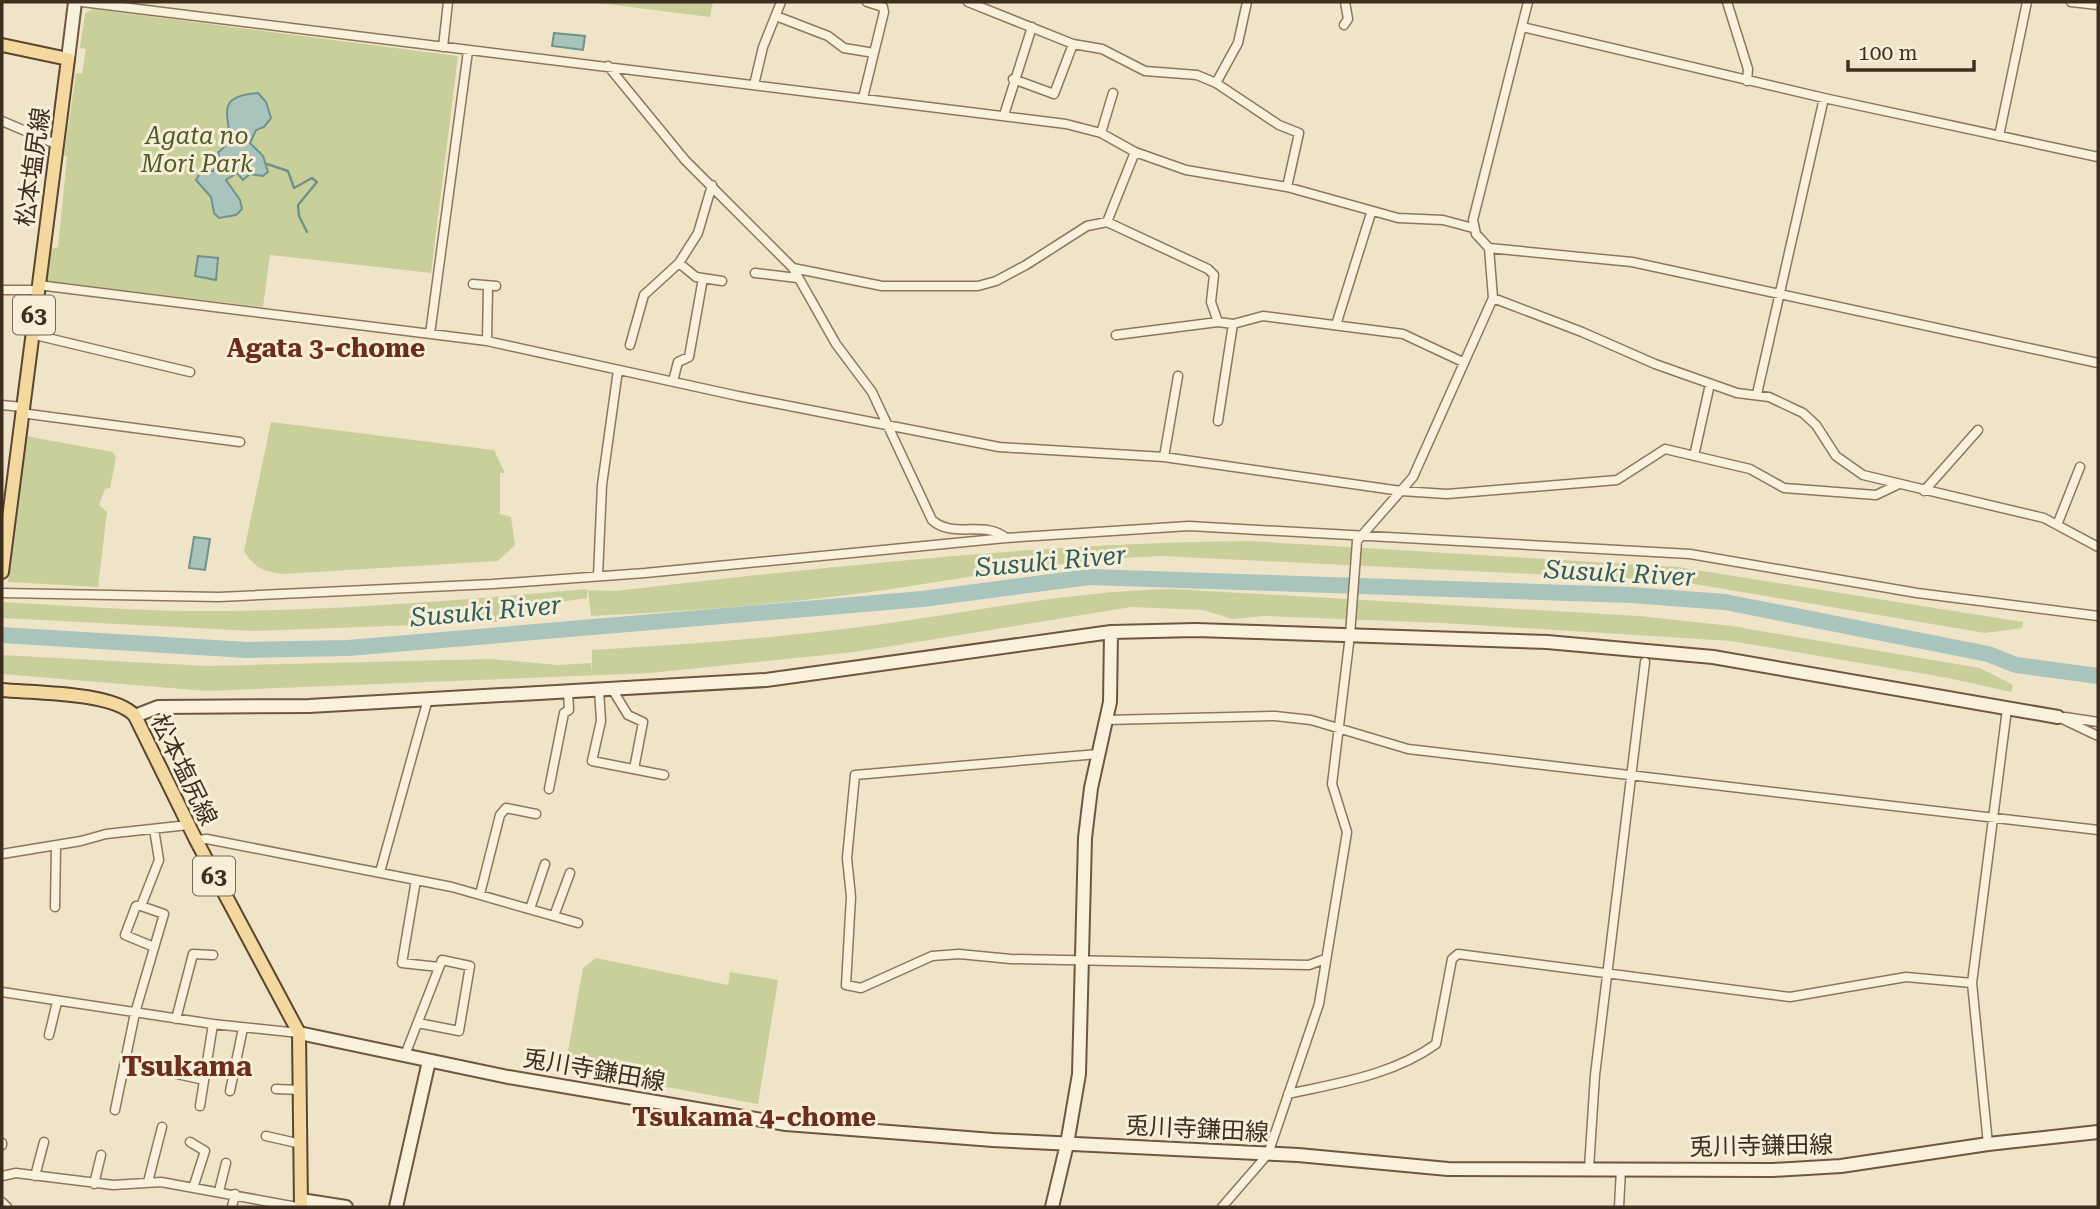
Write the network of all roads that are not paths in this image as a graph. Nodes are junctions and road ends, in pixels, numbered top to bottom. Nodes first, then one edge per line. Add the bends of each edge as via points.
1 (75, 2) edge
2 (82, 2) edge
3 (448, 2) edge
4 (782, 2) edge
5 (867, 2) edge
6 (968, 2) edge
7 (1247, 2) edge
8 (1345, 2) edge
9 (1528, 2) edge
10 (1727, 2) edge
11 (2026, 2) edge
12 (2071, 2) edge
13 (2098, 5) edge
14 (776, 16) junction
15 (1344, 25) dead end
16 (1032, 27) junction
17 (1522, 27) junction
18 (1073, 44) junction
19 (2, 46) edge
20 (443, 47) junction
21 (468, 51) junction
22 (874, 53) junction
23 (68, 59) junction
24 (608, 66) junction
25 (1013, 79) junction
26 (1747, 80) junction
27 (1216, 83) junction
28 (754, 85) junction
29 (1114, 93) dead end
30 (863, 98) junction
31 (1825, 98) junction
32 (1004, 115) junction
33 (2, 121) edge
34 (1101, 133) junction
35 (1999, 136) junction
36 (51, 142) dead end
37 (1135, 152) junction
38 (2098, 157) edge
39 (712, 185) junction
40 (1287, 187) junction
41 (1371, 213) junction
42 (1107, 222) junction
43 (1474, 228) junction
44 (1489, 248) junction
45 (679, 263) junction
46 (793, 268) junction
47 (755, 273) dead end
48 (703, 278) junction
49 (797, 278) junction
50 (722, 281) dead end
51 (473, 284) dead end
52 (37, 288) junction
53 (2, 290) edge
54 (1779, 295) junction
55 (1493, 298) junction
56 (1218, 322) junction
57 (1233, 324) junction
58 (1336, 324) junction
59 (31, 334) junction
60 (430, 334) junction
61 (1116, 335) dead end
62 (487, 341) junction
63 (630, 345) dead end
64 (1463, 362) junction
65 (2098, 363) edge
66 (618, 370) junction
67 (190, 372) dead end
68 (1178, 376) dead end
69 (673, 381) junction
70 (1710, 384) junction
71 (1757, 394) junction
72 (2, 405) edge
73 (21, 410) junction
74 (1218, 421) dead end
75 (890, 427) junction
76 (1978, 430) dead end
77 (240, 442) dead end
78 (1694, 456) junction
79 (1164, 457) junction
80 (2080, 467) dead end
81 (1897, 485) junction
82 (1401, 491) junction
83 (1924, 491) junction
84 (2057, 525) junction
85 (1359, 537) junction
86 (1006, 538) junction
87 (2098, 547) edge
88 (2, 572) edge
89 (598, 576) junction
90 (2, 593) edge
91 (2098, 616) edge
92 (1350, 630) junction
93 (1111, 632) junction
94 (1642, 656) junction
95 (606, 689) junction
96 (2, 690) edge
97 (568, 691) junction
98 (428, 699) junction
99 (2007, 709) junction
100 (135, 716) junction
101 (2058, 717) junction
102 (1106, 720) junction
103 (2098, 722) edge
104 (1338, 728) junction
105 (2098, 736) edge
106 (1098, 754) junction
107 (634, 769) junction
108 (1631, 773) junction
109 (663, 775) dead end
110 (549, 789) dead end
111 (536, 814) dead end
112 (1993, 816) junction
113 (188, 825) junction
114 (153, 829) junction
115 (2098, 830) edge
116 (195, 840) junction
117 (56, 846) junction
118 (2, 854) edge
119 (545, 864) dead end
120 (380, 872) junction
121 (570, 873) dead end
122 (416, 880) junction
123 (480, 894) junction
124 (141, 906) junction
125 (55, 907) dead end
126 (530, 909) junction
127 (554, 916) junction
128 (578, 923) dead end
129 (155, 947) junction
130 (213, 955) dead end
131 (1083, 959) junction
132 (1325, 959) junction
133 (439, 967) junction
134 (1608, 973) junction
135 (1972, 983) junction
136 (2, 992) edge
137 (57, 1002) junction
138 (135, 1013) junction
139 (176, 1019) junction
140 (418, 1023) junction
141 (213, 1024) junction
142 (243, 1028) junction
143 (299, 1033) junction
144 (49, 1035) dead end
145 (405, 1055) junction
146 (429, 1061) junction
147 (174, 1070) dead end
148 (204, 1080) junction
149 (234, 1086) dead end
150 (275, 1089) dead end
151 (301, 1090) junction
152 (1288, 1094) junction
153 (200, 1106) dead end
154 (115, 1110) dead end
155 (162, 1126) dead end
156 (2098, 1132) edge
157 (266, 1136) dead end
158 (44, 1142) dead end
159 (190, 1142) dead end
160 (301, 1144) junction
161 (1067, 1144) junction
162 (1989, 1144) junction
163 (1268, 1154) junction
164 (101, 1155) dead end
165 (226, 1163) dead end
166 (1589, 1168) junction
167 (1621, 1169) junction
168 (2, 1176) edge
169 (35, 1176) junction
170 (148, 1182) junction
171 (94, 1184) junction
172 (193, 1188) junction
173 (219, 1191) junction
174 (235, 1194) junction
175 (2, 1202) edge
176 (299, 1205) edge
177 (7, 1207) edge
178 (232, 1207) edge
179 (345, 1207) edge
180 (396, 1207) edge
181 (1052, 1207) edge
182 (1222, 1207) edge
183 (1619, 1207) edge

1 - 23 street
2 - 20 street
3 - 20 street
4 - 14 street
5 - 22 street via 884,9
6 - 16 street
7 - 27 street via 1238,43
8 - 15 street via 1348,19
9 - 17 street
10 - 26 street via 1748,69
11 - 35 street
12 - 13 street
14 - 22 street via 828,36 844,48
14 - 28 street
16 - 18 street
16 - 25 street
17 - 26 street
17 - 43 street
18 - 25 street via 1054,94
18 - 27 street via 1102,49 1146,71 1197,75
19 - 23 main road
20 - 21 street
21 - 24 street
21 - 60 street
22 - 30 street
23 - 52 main road, 松本塩尻線 / 63
24 - 28 street
24 - 39 street via 685,160
25 - 32 street
26 - 31 street
27 - 40 street via 1259,113 1299,133
28 - 30 street
29 - 34 street
30 - 32 street
31 - 35 street
31 - 54 street
32 - 34 street
33 - 36 street
34 - 37 street
35 - 38 street
37 - 40 street via 1186,170
37 - 42 street
39 - 45 street via 698,233
39 - 46 street
40 - 41 street
41 - 43 street
41 - 58 street
42 - 46 street via 1087,226 996,281 971,287 882,286
42 - 56 street via 1209,269 1214,275 1212,302
43 - 44 street
44 - 54 street via 1632,262
44 - 55 street
45 - 48 street
45 - 63 street via 644,295
46 - 49 street
47 - 49 street
48 - 50 street
48 - 69 street via 689,357 678,362
49 - 75 street
51 - 62 street via 492,286
52 - 53 street
52 - 59 main road, 松本塩尻線 / 63
52 - 60 street
54 - 65 street
54 - 71 street
55 - 64 street
55 - 70 street
56 - 57 street
56 - 61 street
57 - 58 street via 1263,316
57 - 74 street
58 - 64 street via 1415,337
59 - 67 street
59 - 73 main road, 松本塩尻線 / 63
60 - 62 street
62 - 66 street
64 - 82 street via 1418,467
66 - 69 street
66 - 89 street via 602,485
68 - 79 street
69 - 75 street
70 - 71 street
70 - 78 street
71 - 81 street via 1803,413 1844,463 1863,475
72 - 73 street
73 - 77 street
73 - 88 main road, 松本塩尻線 / 63
75 - 79 street via 999,447
75 - 86 street via 938,526 999,531
76 - 83 street
78 - 81 street via 1750,469 1784,488 1876,495
78 - 82 street via 1665,449 1617,480 1447,494
79 - 82 street
80 - 84 street
81 - 83 street
82 - 85 street
83 - 84 street via 2044,518
84 - 87 street
85 - 86 street via 1158,526
85 - 91 street via 1690,554 1917,593
85 - 92 street
86 - 89 street
89 - 90 street via 219,597
92 - 93 street
92 - 94 street via 1525,641
92 - 104 street
93 - 95 street via 766,680
93 - 102 street
94 - 99 street via 1654,652 1733,660
94 - 108 street
95 - 97 street
95 - 107 street via 628,715 643,722
95 - 107 street via 592,761
96 - 100 main road, 松本塩尻線 via 105,699
97 - 98 street
97 - 110 street via 569,710 564,713
98 - 100 street via 158,707
98 - 120 street
99 - 101 street
99 - 112 street
100 - 113 main road, 松本塩尻線 / 63
101 - 103 street
101 - 105 street
102 - 104 street via 1275,716
102 - 106 street
104 - 108 street via 1408,749
104 - 132 street via 1332,784 1348,832
106 - 131 street via 1085,838
106 - 131 street via 855,775 847,859 851,897 846,985 862,988 932,956
107 - 109 street
108 - 112 street
108 - 134 street
111 - 123 street via 506,808 500,815
112 - 115 street
112 - 135 street
113 - 114 street
113 - 116 main road, 松本塩尻線 / 63
114 - 117 street
114 - 124 street via 159,860
116 - 120 street
116 - 143 main road, 松本塩尻線 / 63
117 - 118 street
117 - 125 street
119 - 126 street
120 - 122 street
121 - 127 street
122 - 123 street
122 - 133 street via 402,963
123 - 126 street
124 - 129 street via 164,914
124 - 129 street via 136,906 125,935
126 - 127 street
127 - 128 street
129 - 138 street
130 - 139 street via 193,954
131 - 132 street via 1309,965
131 - 161 street via 1079,1074
132 - 152 street via 1319,1004
133 - 140 street
133 - 140 street via 442,960 470,966 459,1031
134 - 135 street via 1790,997 1906,977
134 - 152 street via 1458,954 1452,959 1436,1044 1413,1060 1347,1082
134 - 166 street
135 - 162 street
136 - 137 street
137 - 138 street
137 - 144 street
138 - 139 street
138 - 154 street
139 - 141 street
140 - 145 street
141 - 142 street
141 - 148 street
142 - 143 street
142 - 149 street
143 - 145 street, 兎川寺鎌田線
143 - 151 main road, 松本塩尻線 / 63
145 - 146 street, 兎川寺鎌田線
146 - 161 street, 兎川寺鎌田線 via 786,1124
146 - 180 street
147 - 148 street
148 - 153 street
150 - 151 street
151 - 160 main road, 松本塩尻線 / 63
152 - 163 street
155 - 170 street
156 - 162 street, 兎川寺鎌田線
157 - 160 street
158 - 169 street
159 - 172 street via 205,1151
160 - 176 main road, 松本塩尻線 / 63
161 - 163 street, 兎川寺鎌田線
161 - 181 street
162 - 167 street, 兎川寺鎌田線 via 1841,1166
163 - 166 street, 兎川寺鎌田線 via 1448,1169
163 - 182 street
164 - 171 street
165 - 173 street
166 - 167 street, 兎川寺鎌田線
167 - 183 street
168 - 169 street
169 - 171 street
170 - 171 street
170 - 172 street
172 - 173 street
173 - 174 street
174 - 176 street
174 - 178 street
175 - 177 street
176 - 179 street

